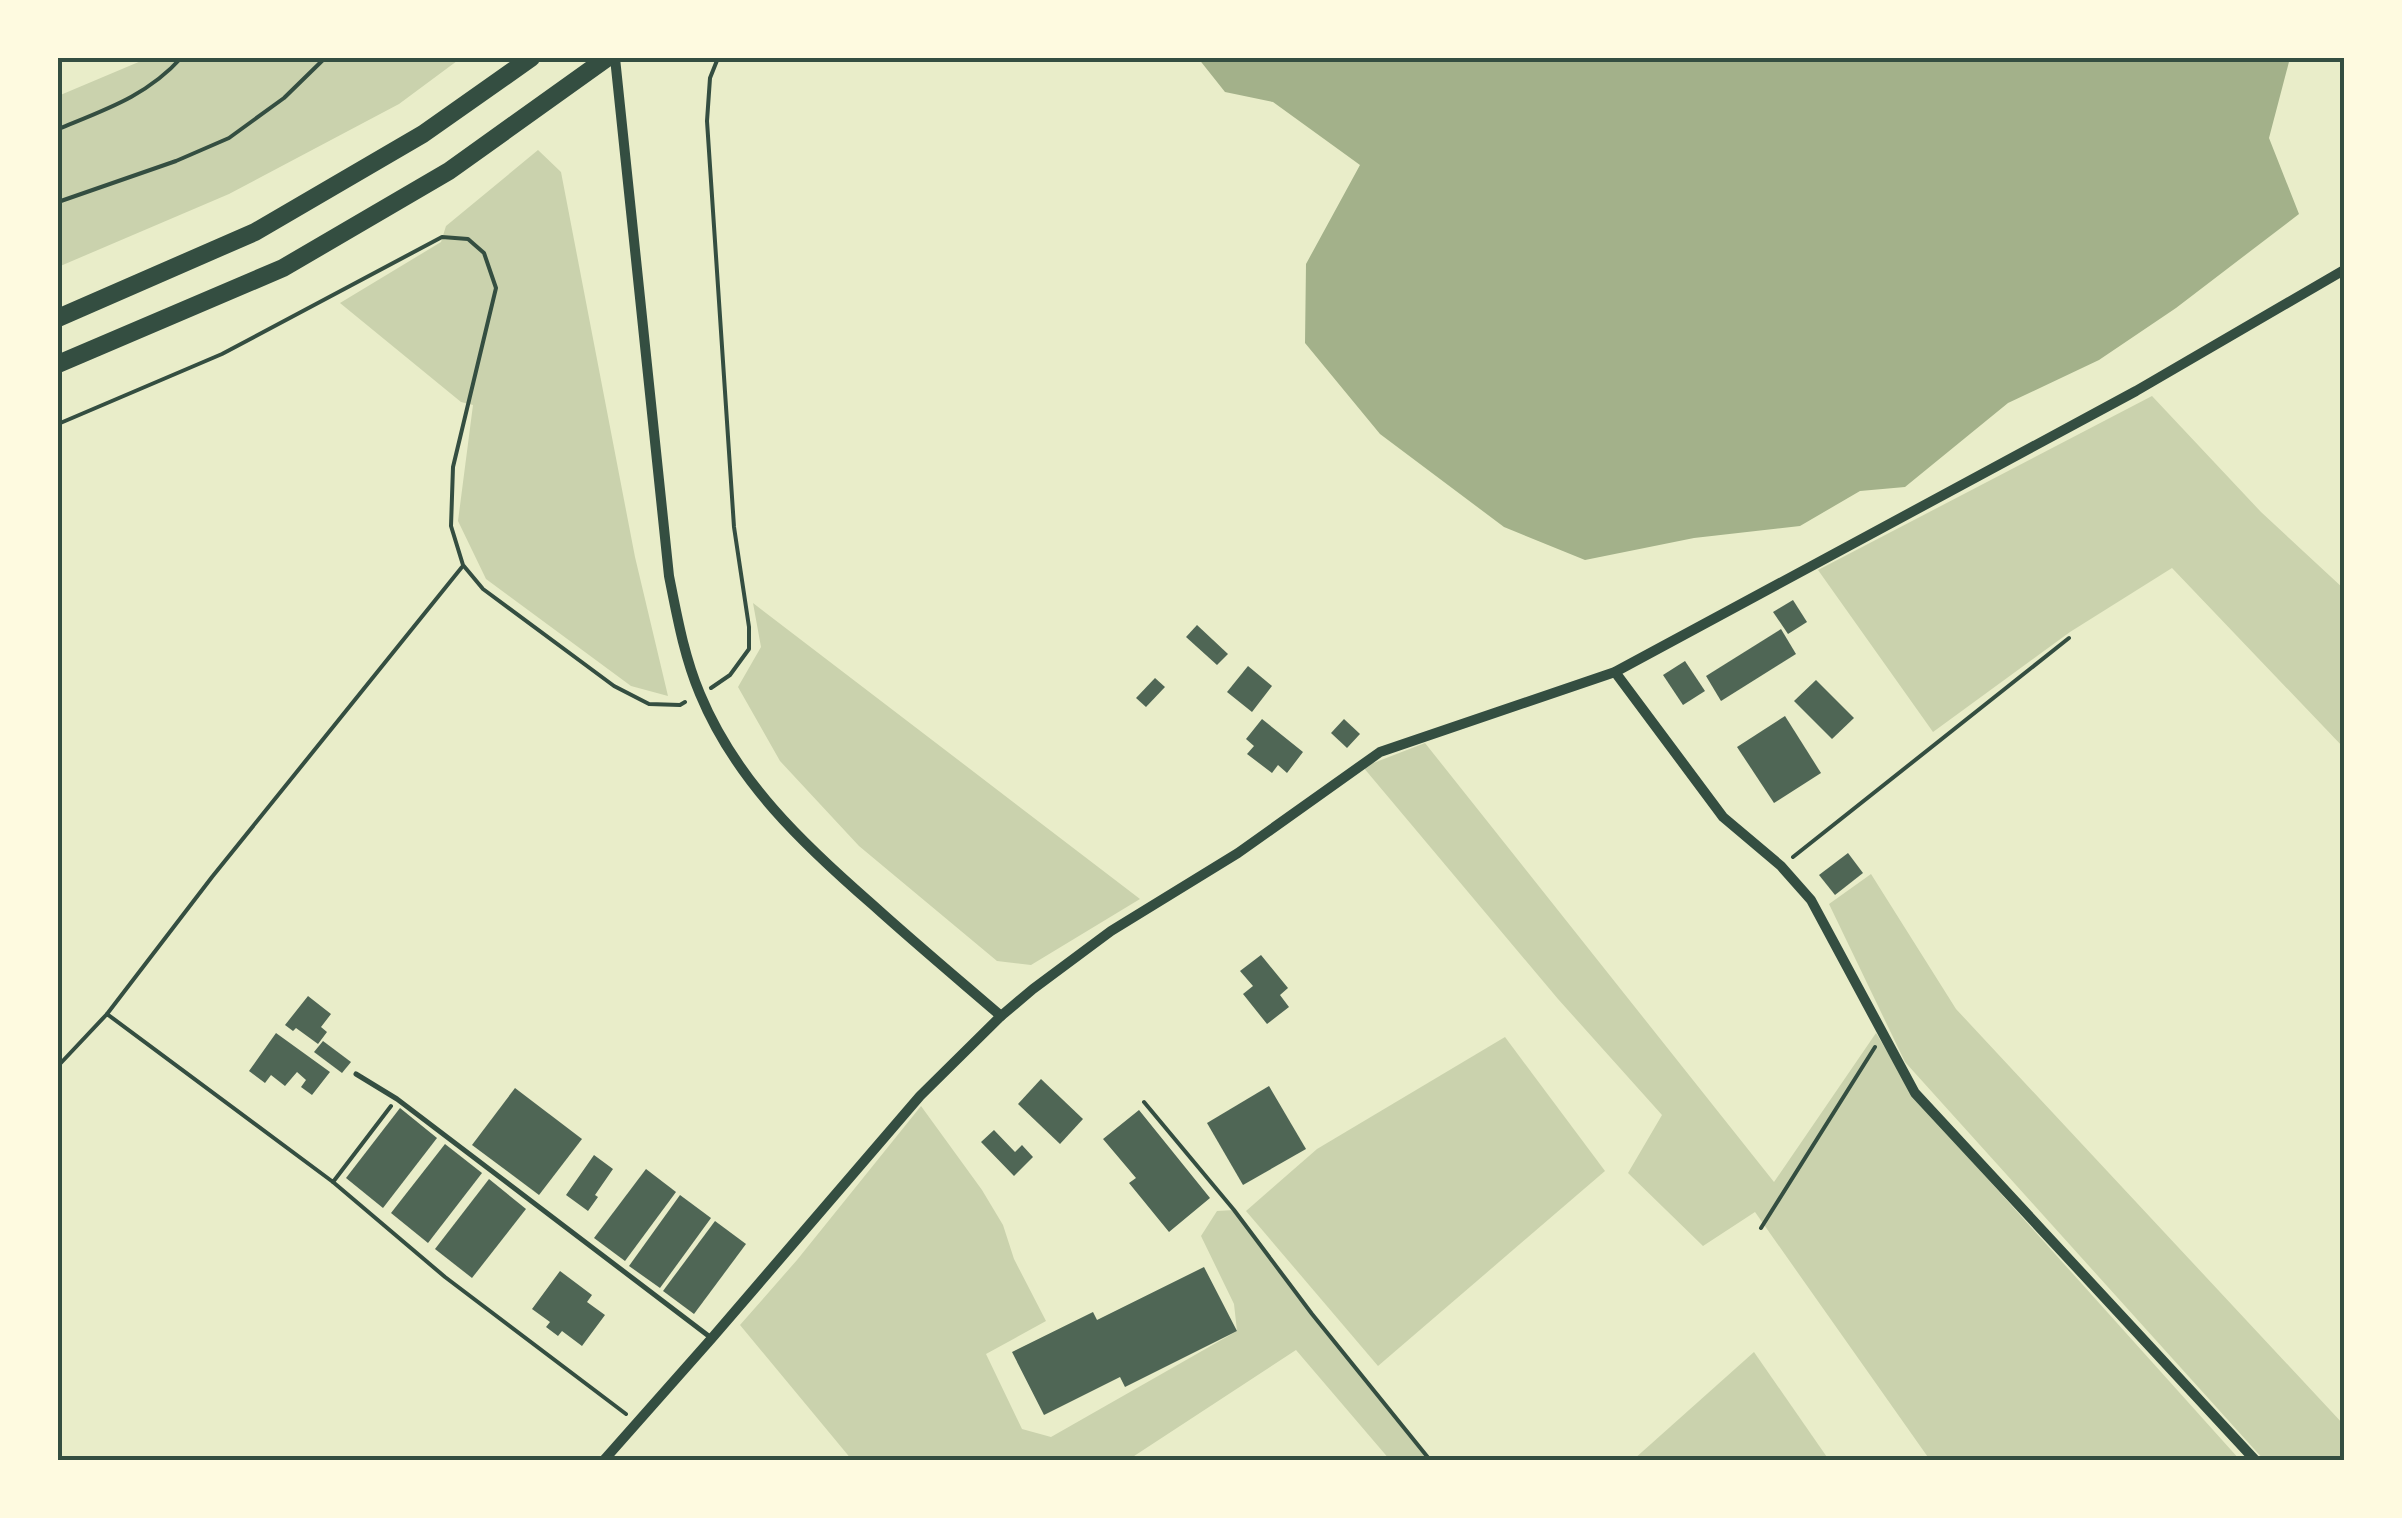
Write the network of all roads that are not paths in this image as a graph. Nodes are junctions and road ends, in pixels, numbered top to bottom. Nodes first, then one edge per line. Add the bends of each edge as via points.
1 (531, 58) edge
2 (607, 58) edge
3 (615, 58) edge
4 (2344, 270) edge
5 (58, 318) edge
6 (58, 364) edge
7 (1614, 672) junction
8 (1000, 1016) junction
9 (356, 1074) dead end
10 (712, 1338) junction
11 (604, 1460) edge
12 (2255, 1460) edge

1 - 5 highway via 423,134 254,232
2 - 6 highway via 449,170 283,268
3 - 8 street via 668,576 700,696 774,813
4 - 7 street via 2136,392
7 - 8 street via 1380,752 1110,931
7 - 12 street via 1723,817 1811,900 1915,1093
8 - 10 street via 920,1096
9 - 10 lane
10 - 11 street

